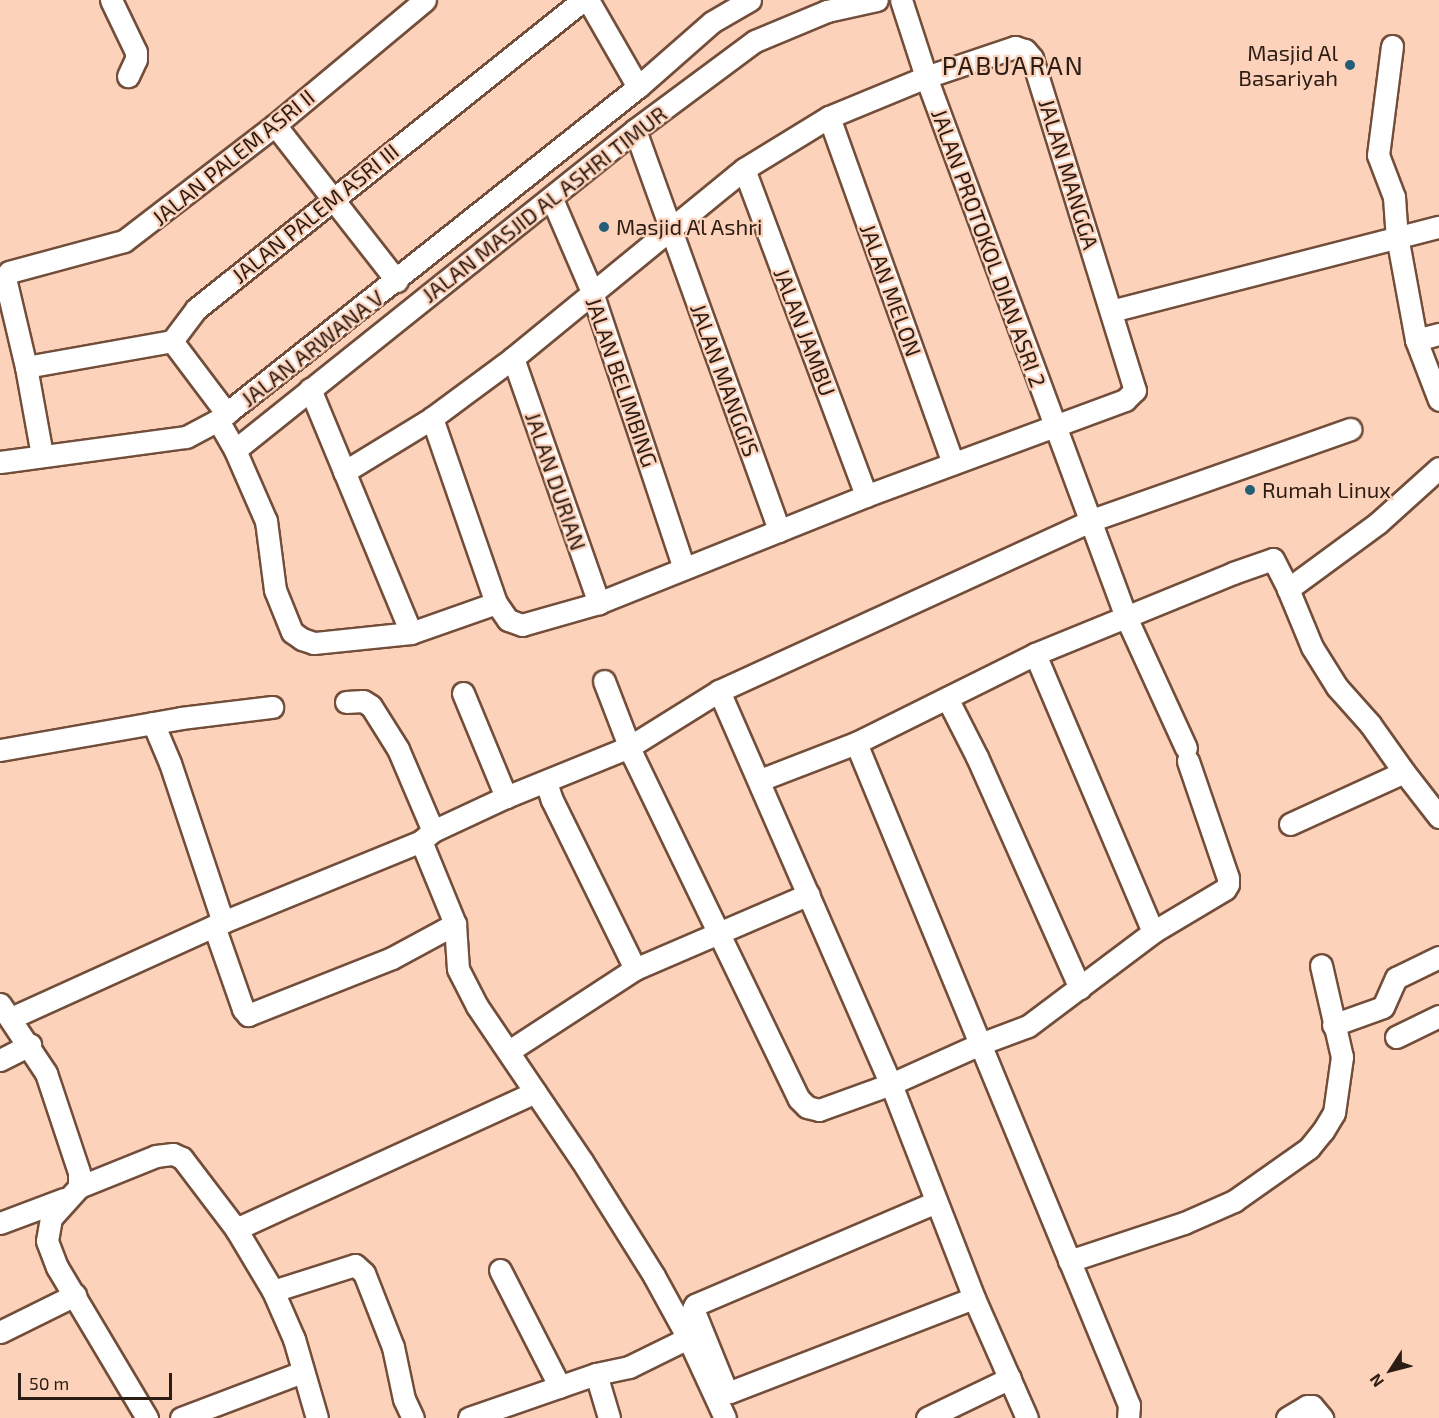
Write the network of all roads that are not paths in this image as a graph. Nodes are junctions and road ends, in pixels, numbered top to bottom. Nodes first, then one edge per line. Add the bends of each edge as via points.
1 (111, 0) edge
2 (425, 0) edge
3 (583, 0) edge
4 (588, 0) edge
5 (750, 0) edge
6 (877, 0) edge
7 (901, 0) edge
8 (1392, 46) dead end
9 (128, 76) dead end
10 (926, 77) junction
11 (638, 87) junction
12 (829, 117) junction
13 (275, 125) junction
14 (635, 130) junction
15 (744, 168) junction
16 (331, 198) junction
17 (552, 199) junction
18 (1439, 227) edge
19 (671, 229) junction
20 (1397, 236) junction
21 (397, 281) junction
22 (592, 292) junction
23 (1111, 311) junction
24 (1439, 334) edge
25 (1416, 340) junction
26 (172, 341) junction
27 (513, 358) junction
28 (26, 367) junction
29 (310, 389) junction
30 (1439, 400) edge
31 (432, 418) junction
32 (1055, 427) junction
33 (1350, 429) dead end
34 (227, 431) junction
35 (42, 455) junction
36 (0, 462) edge
37 (953, 463) junction
38 (344, 472) junction
39 (1435, 479) edge
40 (866, 496) junction
41 (1092, 520) junction
42 (779, 531) junction
43 (684, 568) junction
44 (1288, 589) junction
45 (496, 603) junction
46 (599, 603) junction
47 (1126, 617) junction
48 (411, 633) junction
49 (1035, 654) junction
50 (604, 681) dead end
51 (719, 691) junction
52 (463, 693) dead end
53 (948, 698) junction
54 (346, 702) dead end
55 (272, 706) dead end
56 (153, 723) junction
57 (856, 743) junction
58 (628, 747) junction
59 (0, 750) edge
60 (1404, 772) junction
61 (760, 780) junction
62 (546, 782) junction
63 (506, 797) junction
64 (1439, 817) edge
65 (1290, 824) dead end
66 (427, 836) junction
67 (809, 894) junction
68 (218, 924) junction
69 (455, 924) junction
70 (719, 932) junction
71 (1153, 932) junction
72 (1439, 957) edge
73 (1321, 965) dead end
74 (635, 969) junction
75 (1080, 988) junction
76 (6, 1011) edge
77 (1439, 1016) edge
78 (1333, 1025) junction
79 (1396, 1037) dead end
80 (980, 1044) junction
81 (30, 1045) junction
82 (509, 1051) junction
83 (0, 1060) edge
84 (891, 1084) junction
85 (535, 1092) junction
86 (74, 1192) junction
87 (936, 1202) junction
88 (0, 1223) edge
89 (236, 1229) junction
90 (1069, 1261) junction
91 (500, 1270) dead end
92 (273, 1291) junction
93 (75, 1295) junction
94 (974, 1298) junction
95 (0, 1332) edge
96 (688, 1338) junction
97 (302, 1371) junction
98 (596, 1374) junction
99 (1010, 1377) junction
100 (560, 1387) junction
101 (147, 1418) edge
102 (181, 1418) edge
103 (317, 1418) edge
104 (413, 1418) edge
105 (469, 1418) edge
106 (609, 1418) edge
107 (725, 1418) edge
108 (927, 1418) edge
109 (1027, 1418) edge
110 (1128, 1418) edge
111 (1287, 1418) edge
112 (1323, 1418) edge

1 - 9 street via 136,52
2 - 13 street, JALAN PALEM ASRI II
3 - 16 street, JALAN PALEM ASRI III
4 - 11 street
5 - 11 street, JALAN ARWANA V via 712,22
6 - 14 street, JALAN MASJID AL ASHRI TIMUR via 827,11 755,41
7 - 10 street, JALAN PROTOKOL DIAN ASRI 2
8 - 20 street via 1378,155 1394,197
10 - 12 street
10 - 23 street, JALAN MANGGA via 1015,47 1032,57
10 - 32 street, JALAN PROTOKOL DIAN ASRI 2
11 - 21 street, JALAN ARWANA V
12 - 15 street
12 - 37 street, JALAN MELON
13 - 16 street
13 - 28 street, JALAN PALEM ASRI II via 124,242 9,272 5,278
14 - 17 street, JALAN MASJID AL ASHRI TIMUR
14 - 19 street, JALAN MANGGIS
15 - 19 street
15 - 40 street, JALAN JAMBU
16 - 21 street
16 - 26 street, JALAN PALEM ASRI III via 196,309
17 - 22 street, JALAN BELIMBING
17 - 29 street, JALAN MASJID AL ASHRI TIMUR
18 - 20 street
19 - 22 street
19 - 42 street, JALAN MANGGIS
20 - 23 street
20 - 25 street
21 - 34 street, JALAN ARWANA V
22 - 27 street
22 - 43 street, JALAN BELIMBING
23 - 32 street, JALAN MANGGA via 1135,390 1125,400
24 - 25 street
25 - 30 street
26 - 28 street
26 - 34 street
27 - 31 street
27 - 46 street, JALAN DURIAN
28 - 35 street
29 - 34 street, JALAN MASJID AL ASHRI TIMUR
29 - 38 street
31 - 38 street
31 - 45 street
32 - 37 street
32 - 41 street, JALAN PROTOKOL DIAN ASRI 2
33 - 41 street
34 - 35 street
34 - 48 street via 266,521 275,590 292,632 314,643
35 - 36 street
37 - 40 street
38 - 48 street
39 - 44 street
40 - 42 street
41 - 47 street, JALAN PROTOKOL DIAN ASRI 2
41 - 51 street
42 - 43 street
43 - 46 street
44 - 47 street via 1273,559
44 - 60 street via 1312,646 1337,687 1370,724
45 - 46 street via 507,620 522,625
45 - 48 street
47 - 49 street
47 - 71 street, JALAN PROTOKOL DIAN ASRI 2 via 1187,754 1228,884
49 - 53 street
49 - 71 street
50 - 58 street
51 - 58 street
51 - 61 street
52 - 63 street
53 - 57 street
53 - 75 street
54 - 66 street via 363,701 371,706 398,749
55 - 56 street
56 - 59 street
56 - 68 street via 170,763
57 - 61 street
57 - 80 street
58 - 62 street
58 - 70 street
60 - 64 street
60 - 65 street
61 - 67 street
62 - 63 street
62 - 74 street
63 - 66 street
66 - 68 street
66 - 69 street
67 - 70 street
67 - 84 street
68 - 69 street via 248,1015 392,958
68 - 76 street
69 - 82 street via 458,969 485,1022
70 - 74 street
70 - 84 street via 799,1099 807,1107 829,1108
71 - 75 street
72 - 78 street via 1396,978 1383,1007
73 - 78 street
74 - 82 street
75 - 80 street via 1028,1026
76 - 81 street
77 - 79 street
78 - 90 street via 1342,1057 1340,1084 1334,1113 1309,1148 1234,1201 1184,1223
80 - 84 street
80 - 90 street
81 - 83 street
81 - 86 street via 46,1073 78,1164
82 - 85 street
84 - 87 street
85 - 89 street
85 - 96 street via 654,1276
86 - 88 street
86 - 89 street via 156,1156 173,1154 182,1158
86 - 93 street via 51,1218 47,1241 57,1267
87 - 94 street
87 - 94 street via 695,1305 693,1309 724,1388 730,1392
89 - 92 street
90 - 110 street via 1129,1405
91 - 100 street
92 - 97 street via 294,1339
92 - 104 street via 355,1265 364,1273 393,1347 404,1399
93 - 95 street
93 - 101 street
94 - 99 street
96 - 98 street via 629,1367
96 - 107 street
97 - 102 street
97 - 103 street
98 - 100 street
98 - 106 street
99 - 108 street
99 - 109 street
100 - 105 street
111 - 112 street via 1312,1406

